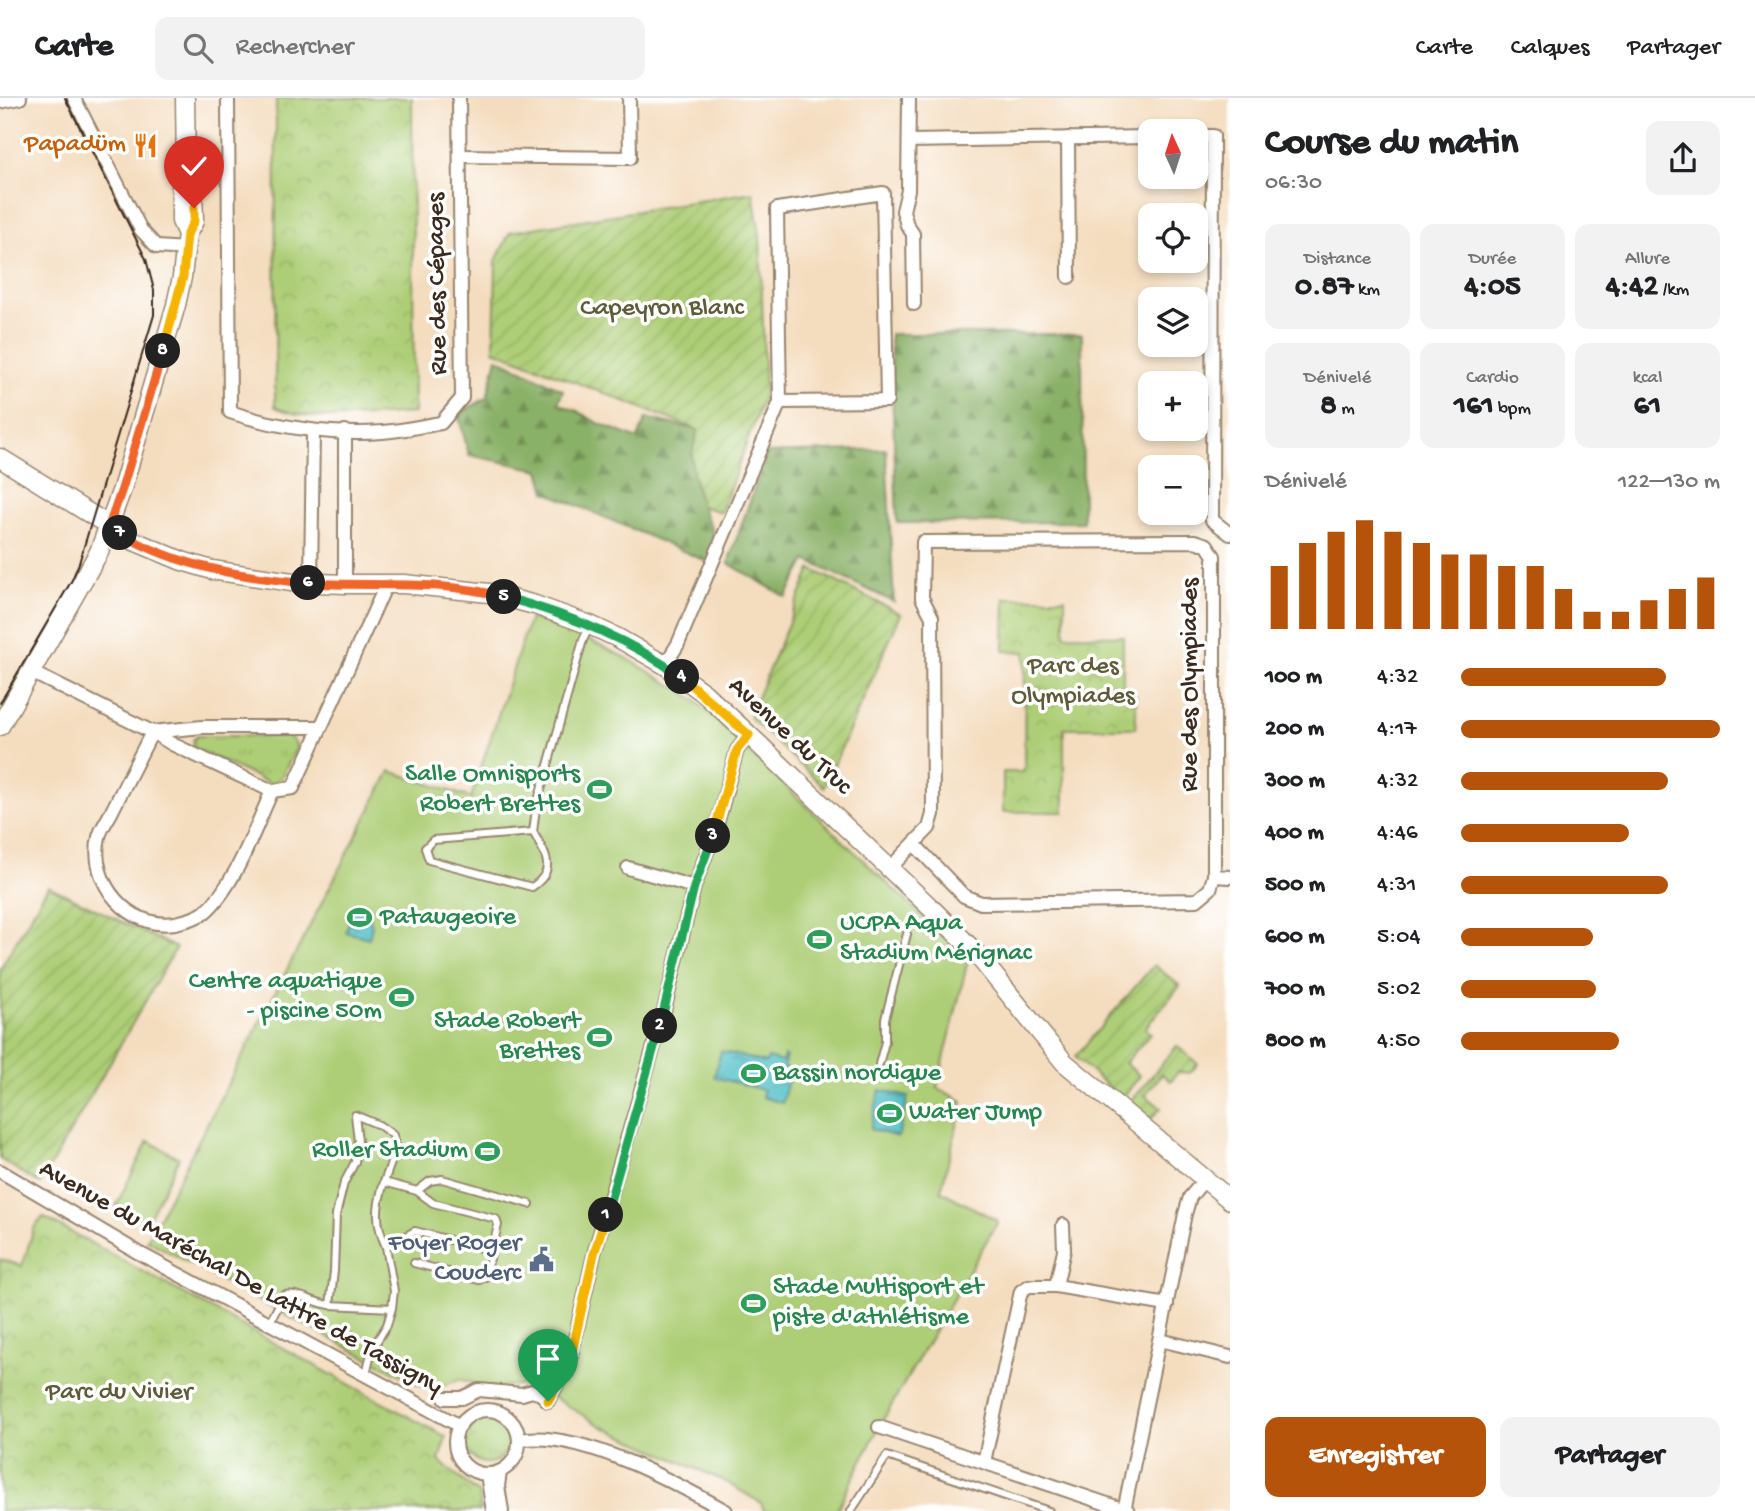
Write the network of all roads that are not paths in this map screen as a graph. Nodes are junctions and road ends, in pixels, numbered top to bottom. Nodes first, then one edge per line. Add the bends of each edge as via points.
1 (20, 98) edge
2 (74, 98) edge
3 (185, 98) edge
4 (228, 98) edge
5 (460, 98) edge
6 (629, 98) edge
7 (909, 98) edge
8 (0, 102) edge
9 (1208, 136) edge
10 (1138, 137) edge
11 (1068, 138) junction
12 (909, 141) junction
13 (460, 156) junction
14 (186, 242) junction
15 (1069, 277) dead end
16 (914, 304) dead end
17 (780, 402) junction
18 (313, 431) junction
19 (345, 431) junction
20 (0, 458) edge
21 (109, 526) junction
22 (1230, 534) edge
23 (311, 583) junction
24 (387, 583) junction
25 (345, 584) junction
26 (590, 625) junction
27 (665, 665) junction
28 (31, 672) junction
29 (0, 726) edge
30 (319, 727) junction
31 (152, 732) junction
32 (749, 735) junction
33 (272, 791) junction
34 (533, 832) junction
35 (914, 845) junction
36 (628, 868) dead end
37 (889, 869) junction
38 (1213, 876) junction
39 (1230, 877) edge
40 (694, 887) junction
41 (907, 934) dead end
42 (879, 1064) dead end
43 (0, 1171) edge
44 (1205, 1179) junction
45 (384, 1182) junction
46 (417, 1191) junction
47 (1229, 1197) edge
48 (530, 1204) dead end
49 (1063, 1225) dead end
50 (386, 1247) junction
51 (492, 1251) junction
52 (414, 1263) dead end
53 (1056, 1286) junction
54 (330, 1305) junction
55 (1167, 1305) junction
56 (392, 1308) junction
57 (270, 1322) junction
58 (1160, 1340) junction
59 (1230, 1357) edge
60 (366, 1374) junction
61 (445, 1398) dead end
62 (460, 1426) junction
63 (879, 1427) dead end
64 (519, 1440) junction
65 (984, 1462) junction
66 (494, 1473) junction
67 (1125, 1510) edge
68 (493, 1511) edge
69 (502, 1511) edge
70 (726, 1511) edge
71 (851, 1511) edge
72 (1049, 1511) edge

1 - 8 street
2 - 14 street via 148,239 157,247
3 - 14 street via 181,221
4 - 18 street, Rue des Cépages via 230,412
5 - 13 street, Rue des Cépages
6 - 13 street via 630,158
7 - 12 street
9 - 22 street via 1213,136 1212,520
10 - 11 street
11 - 12 street
11 - 15 street
12 - 16 street via 903,211 913,234
13 - 19 street, Rue des Cépages via 462,398 442,423 381,433
14 - 21 street via 176,305
17 - 17 street via 776,209 883,193 887,401
17 - 27 street
18 - 19 street, Rue des Cépages
18 - 23 street
19 - 25 street
20 - 21 street, Avenue du Truc
21 - 23 street, Avenue du Truc via 182,561
21 - 28 street via 95,561
23 - 25 street, Avenue du Truc
24 - 25 street, Avenue du Truc
24 - 26 street, Avenue du Truc via 489,593
24 - 30 street
26 - 27 street, Avenue du Truc
26 - 34 lane
27 - 32 street, Avenue du Truc
28 - 29 street
28 - 31 street
30 - 31 street via 202,727
30 - 33 street via 293,788
31 - 33 street
31 - 33 street via 99,837 98,859 112,896 142,920 165,924 203,914 224,893
32 - 37 street, Avenue du Truc
32 - 40 street via 737,750
34 - 34 lane via 433,840 425,848 429,860 532,887 546,873 547,857
35 - 37 street, Rue des Olympiades
35 - 38 street via 964,895 981,903 1197,900 1209,889
35 - 38 street, Rue des Olympiades via 929,828 933,814 932,617 922,598 922,542 1195,541 1207,545 1214,556
36 - 40 street
37 - 44 street, Avenue du Truc via 975,952 1064,1062
38 - 39 street
40 - 61 street via 664,1011 594,1254 567,1371 548,1401 532,1391 479,1390 462,1398
41 - 42 lane
43 - 57 street, Avenue du Maréchal De Lattre de Tassigny
44 - 47 street, Avenue du Truc
44 - 55 street via 1190,1197
45 - 46 lane
45 - 50 lane via 378,1227
45 - 54 lane via 396,1149 393,1135 355,1115 358,1141 336,1215
46 - 48 lane via 442,1179
46 - 51 lane via 433,1203 496,1219
49 - 53 street via 1064,1250
50 - 51 lane via 415,1231
50 - 56 lane via 394,1291
51 - 52 lane via 485,1277 479,1280
53 - 55 street
53 - 65 street via 1029,1286 1021,1292
54 - 56 lane
54 - 57 lane via 293,1293 284,1295
55 - 58 street
56 - 60 lane via 372,1349
57 - 60 street, Avenue du Maréchal De Lattre de Tassigny
58 - 59 street
58 - 67 street
60 - 62 street, Avenue du Maréchal De Lattre de Tassigny
62 - 64 street via 475,1413 495,1411 512,1421
62 - 66 street via 455,1445 458,1455 471,1470
63 - 65 street
64 - 66 street via 515,1459
64 - 70 street via 556,1439 607,1453
65 - 67 street
66 - 68 street
66 - 69 street
71 - 72 lane via 887,1456

